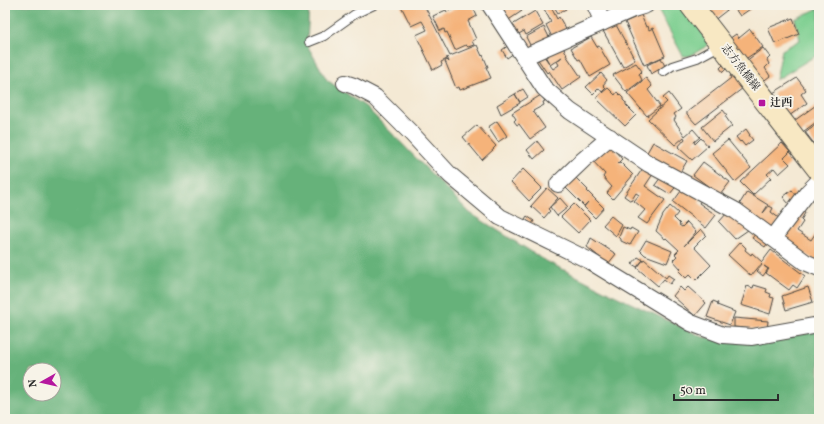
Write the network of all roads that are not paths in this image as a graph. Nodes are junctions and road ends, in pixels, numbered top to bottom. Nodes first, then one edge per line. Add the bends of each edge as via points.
1 (374, 5) edge
2 (490, 5) edge
3 (595, 5) edge
4 (691, 5) edge
5 (637, 6) edge
6 (603, 22) junction
7 (310, 42) dead end
8 (722, 44) junction
9 (524, 57) junction
10 (663, 72) dead end
11 (345, 84) dead end
12 (610, 137) junction
13 (819, 170) edge
14 (819, 181) edge
15 (558, 184) dead end
16 (774, 238) junction
17 (819, 268) edge
18 (770, 320) dead end
19 (816, 325) edge

1 - 7 lane via 354,14 324,36
2 - 9 street
3 - 6 street
4 - 8 main road, 志方魚橋線
5 - 6 street
6 - 9 street
8 - 10 lane
8 - 13 main road, 志方魚橋線
9 - 12 street via 544,88 570,111
11 - 19 street via 375,98 450,175 500,216 588,260 691,323 723,335 752,336
12 - 15 street
12 - 16 street via 649,164 736,211
14 - 16 street
16 - 17 street via 805,262
18 - 19 street

